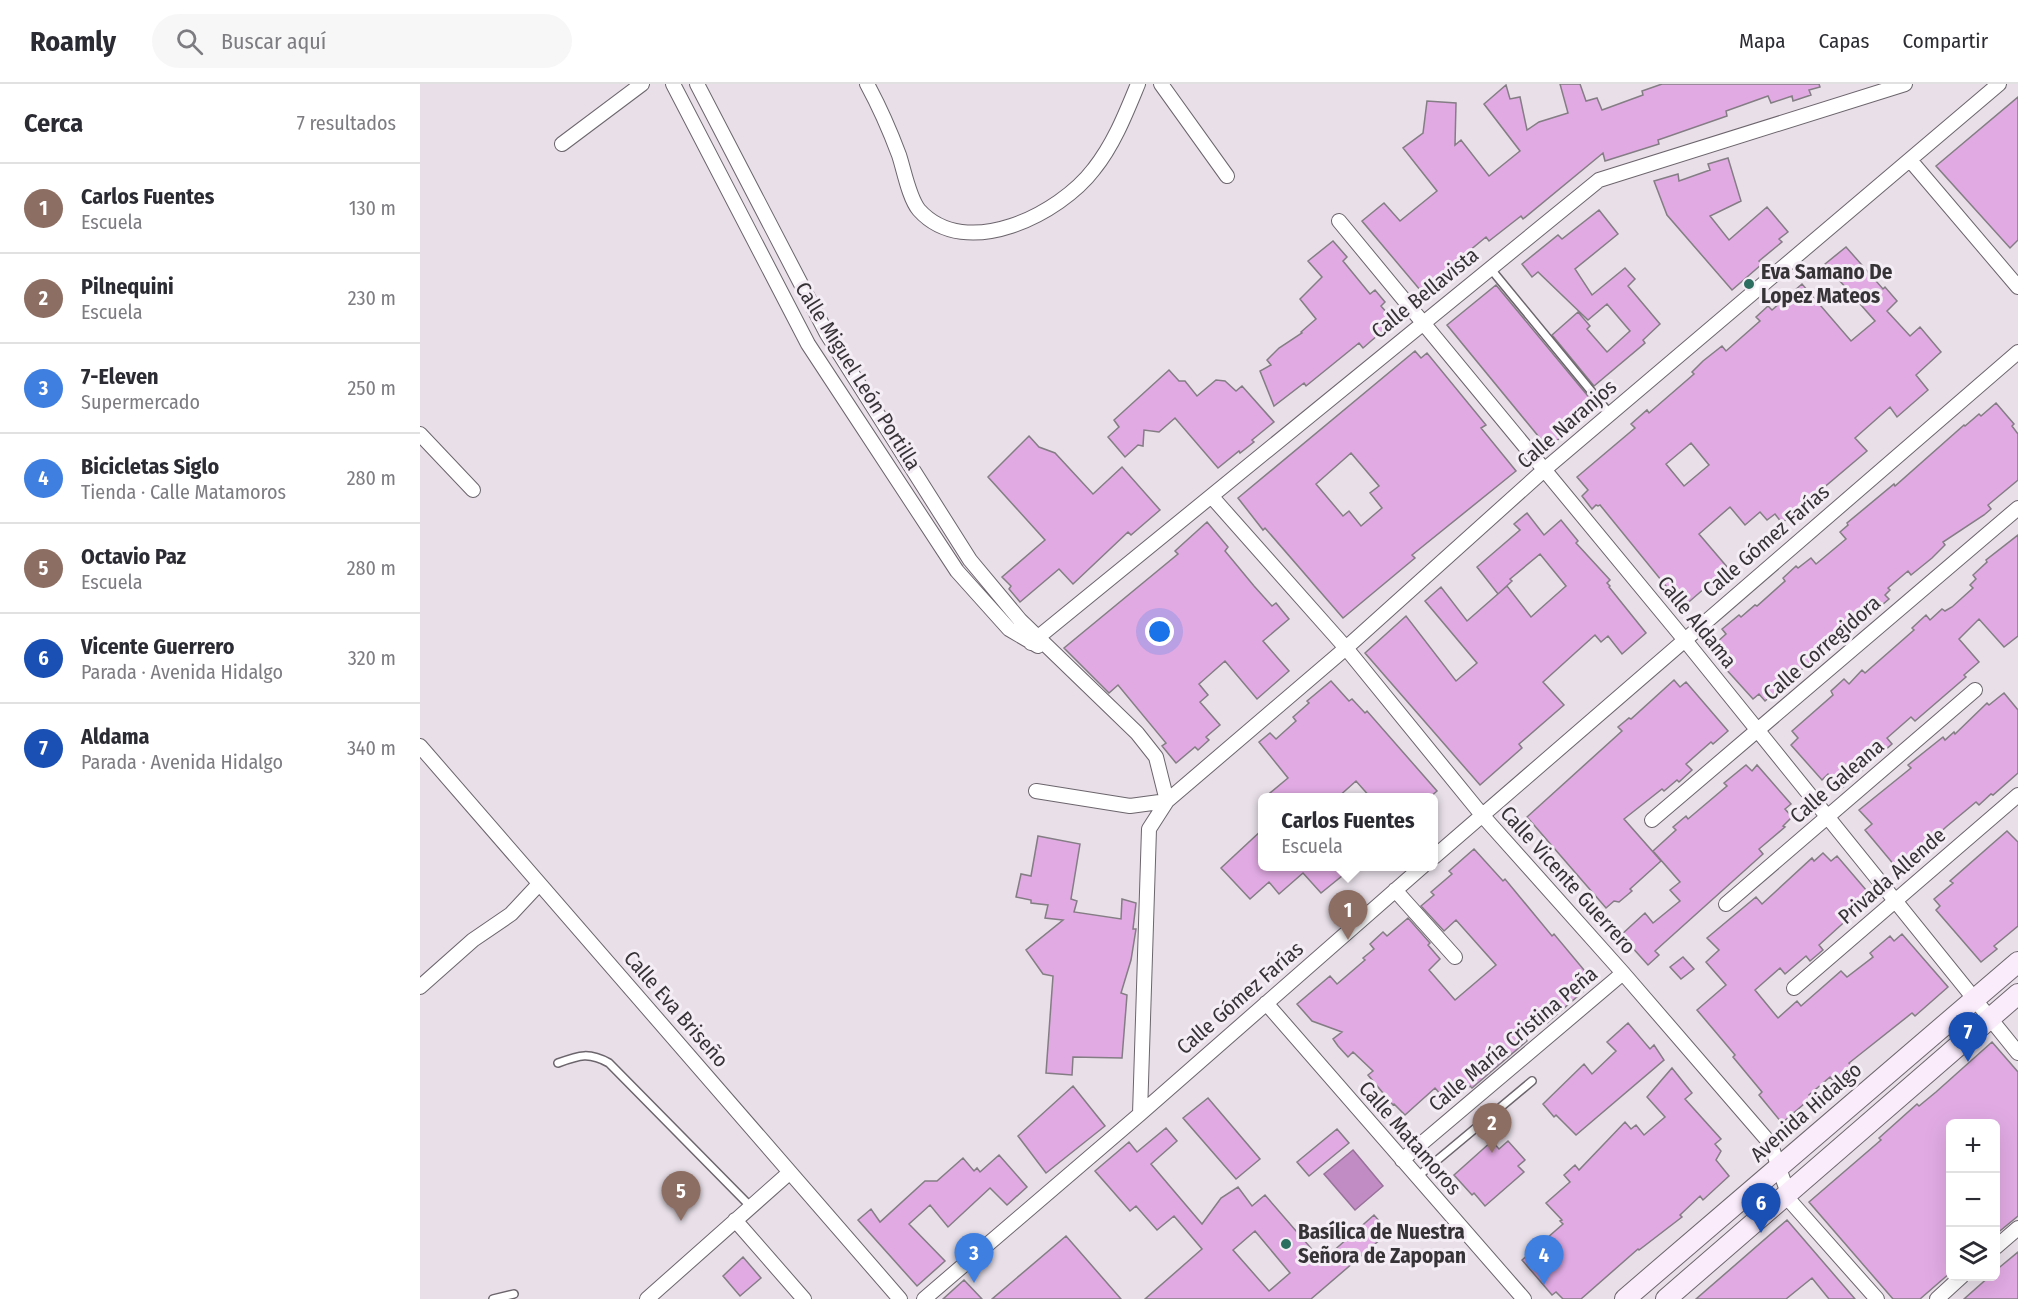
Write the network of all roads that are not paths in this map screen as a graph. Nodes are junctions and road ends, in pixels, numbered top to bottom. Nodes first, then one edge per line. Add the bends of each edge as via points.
1 (642, 84) edge
2 (674, 84) edge
3 (697, 84) edge
4 (867, 84) edge
5 (1138, 84) edge
6 (1161, 84) edge
7 (1905, 84) edge
8 (1999, 84) edge
9 (562, 144) dead end
10 (1910, 160) junction
11 (1227, 176) dead end
12 (1339, 221) dead end
13 (1490, 268) junction
14 (2018, 287) edge
15 (1422, 322) junction
16 (827, 334) junction
17 (808, 344) junction
18 (2018, 352) edge
19 (1610, 414) junction
20 (420, 434) edge
21 (1544, 470) junction
22 (473, 490) dead end
23 (1212, 497) junction
24 (2018, 508) edge
25 (1684, 639) junction
26 (1035, 640) junction
27 (1346, 648) junction
28 (1975, 690) dead end
29 (1757, 731) junction
30 (420, 746) edge
31 (1036, 792) dead end
32 (2018, 795) edge
33 (1167, 801) junction
34 (1482, 815) junction
35 (1828, 817) junction
36 (1653, 820) dead end
37 (1438, 854) edge
38 (1418, 871) edge
39 (539, 884) junction
40 (1395, 890) junction
41 (1896, 900) junction
42 (1726, 904) dead end
43 (1455, 957) dead end
44 (2018, 962) edge
45 (1623, 973) junction
46 (420, 987) edge
47 (1794, 988) dead end
48 (2018, 994) edge
49 (1975, 999) junction
50 (1266, 1003) junction
51 (1989, 1018) junction
52 (2018, 1053) edge
53 (558, 1063) dead end
54 (1532, 1081) dead end
55 (1140, 1114) junction
56 (1402, 1160) junction
57 (1779, 1167) junction
58 (789, 1173) junction
59 (1417, 1177) junction
60 (1787, 1193) junction
61 (751, 1206) junction
62 (735, 1220) junction
63 (2018, 1228) edge
64 (2000, 1244) edge
65 (1957, 1281) edge
66 (514, 1294) dead end
67 (925, 1298) edge
68 (493, 1299) edge
69 (647, 1299) edge
70 (804, 1299) edge
71 (900, 1299) edge
72 (1524, 1299) edge
73 (1625, 1299) edge
74 (1666, 1299) edge
75 (1877, 1299) edge
76 (1937, 1299) edge

1 - 9 street
2 - 17 street, Calle Miguel León Portilla
3 - 16 street, Calle Miguel León Portilla
4 - 5 street via 918,208 931,221 963,233 985,233 1033,216 1074,190 1108,148
6 - 11 street
7 - 13 street, Calle Bellavista via 1599,180
8 - 10 street, Calle Naranjos
10 - 14 street
10 - 19 street, Calle Naranjos
12 - 15 street, Calle Aldama
13 - 15 street, Calle Bellavista
13 - 19 lane
15 - 21 street, Calle Aldama
15 - 23 street, Calle Bellavista
16 - 17 street
16 - 26 street, Calle Miguel León Portilla via 970,560
17 - 26 street, Calle Miguel León Portilla via 957,571 1009,629
18 - 25 street, Calle Gómez Farías
19 - 21 street, Calle Naranjos
20 - 22 street
21 - 25 street, Calle Aldama
21 - 27 street, Calle Naranjos
23 - 26 street, Calle Bellavista
23 - 27 street, Calle Vicente Guerrero
24 - 29 street, Calle Corregidora
25 - 29 street, Calle Aldama
25 - 34 street, Calle Gómez Farías
26 - 33 street, Calle Miguel León Portilla via 1137,733 1156,757
27 - 33 street, Calle Naranjos
27 - 34 street, Calle Vicente Guerrero
28 - 35 street, Calle Galeana
29 - 35 street, Calle Aldama
29 - 36 street, Calle Corregidora
30 - 39 street, Calle Eva Briseño
31 - 33 street via 1130,806
32 - 41 street, Privada Allende
33 - 55 street, Calle Naranjos via 1149,829
34 - 37 street, Calle Gómez Farías
34 - 45 street, Calle Vicente Guerrero
35 - 41 street, Calle Aldama
35 - 42 street, Calle Galeana
38 - 40 street, Calle Gómez Farías
39 - 46 street via 511,914 472,940
39 - 58 street, Calle Eva Briseño
40 - 43 street
40 - 50 street, Calle Gómez Farías
41 - 47 street, Privada Allende
41 - 49 street, Calle Aldama
44 - 49 main road, Avenida Hidalgo
45 - 56 street, Calle María Cristina Peña
45 - 57 street, Calle Vicente Guerrero via 1768,1142
48 - 51 main road
49 - 51 street, Calle Aldama
49 - 57 main road, Avenida Hidalgo
50 - 55 street, Calle Gómez Farías
50 - 56 street, Calle Matamoros
51 - 52 street, Calle Aldama
51 - 60 main road
53 - 61 lane via 594,1054 609,1063
54 - 59 lane
55 - 67 street, Calle Gómez Farías
56 - 59 street, Calle Matamoros
57 - 60 street, Calle Vicente Guerrero
57 - 73 main road, Avenida Hidalgo
58 - 61 street
58 - 71 street, Calle Eva Briseño
59 - 72 street, Calle Matamoros
60 - 74 main road
60 - 75 street, Calle Vicente Guerrero
61 - 62 street
62 - 69 street
62 - 70 street
63 - 64 street
65 - 76 street
66 - 68 lane

